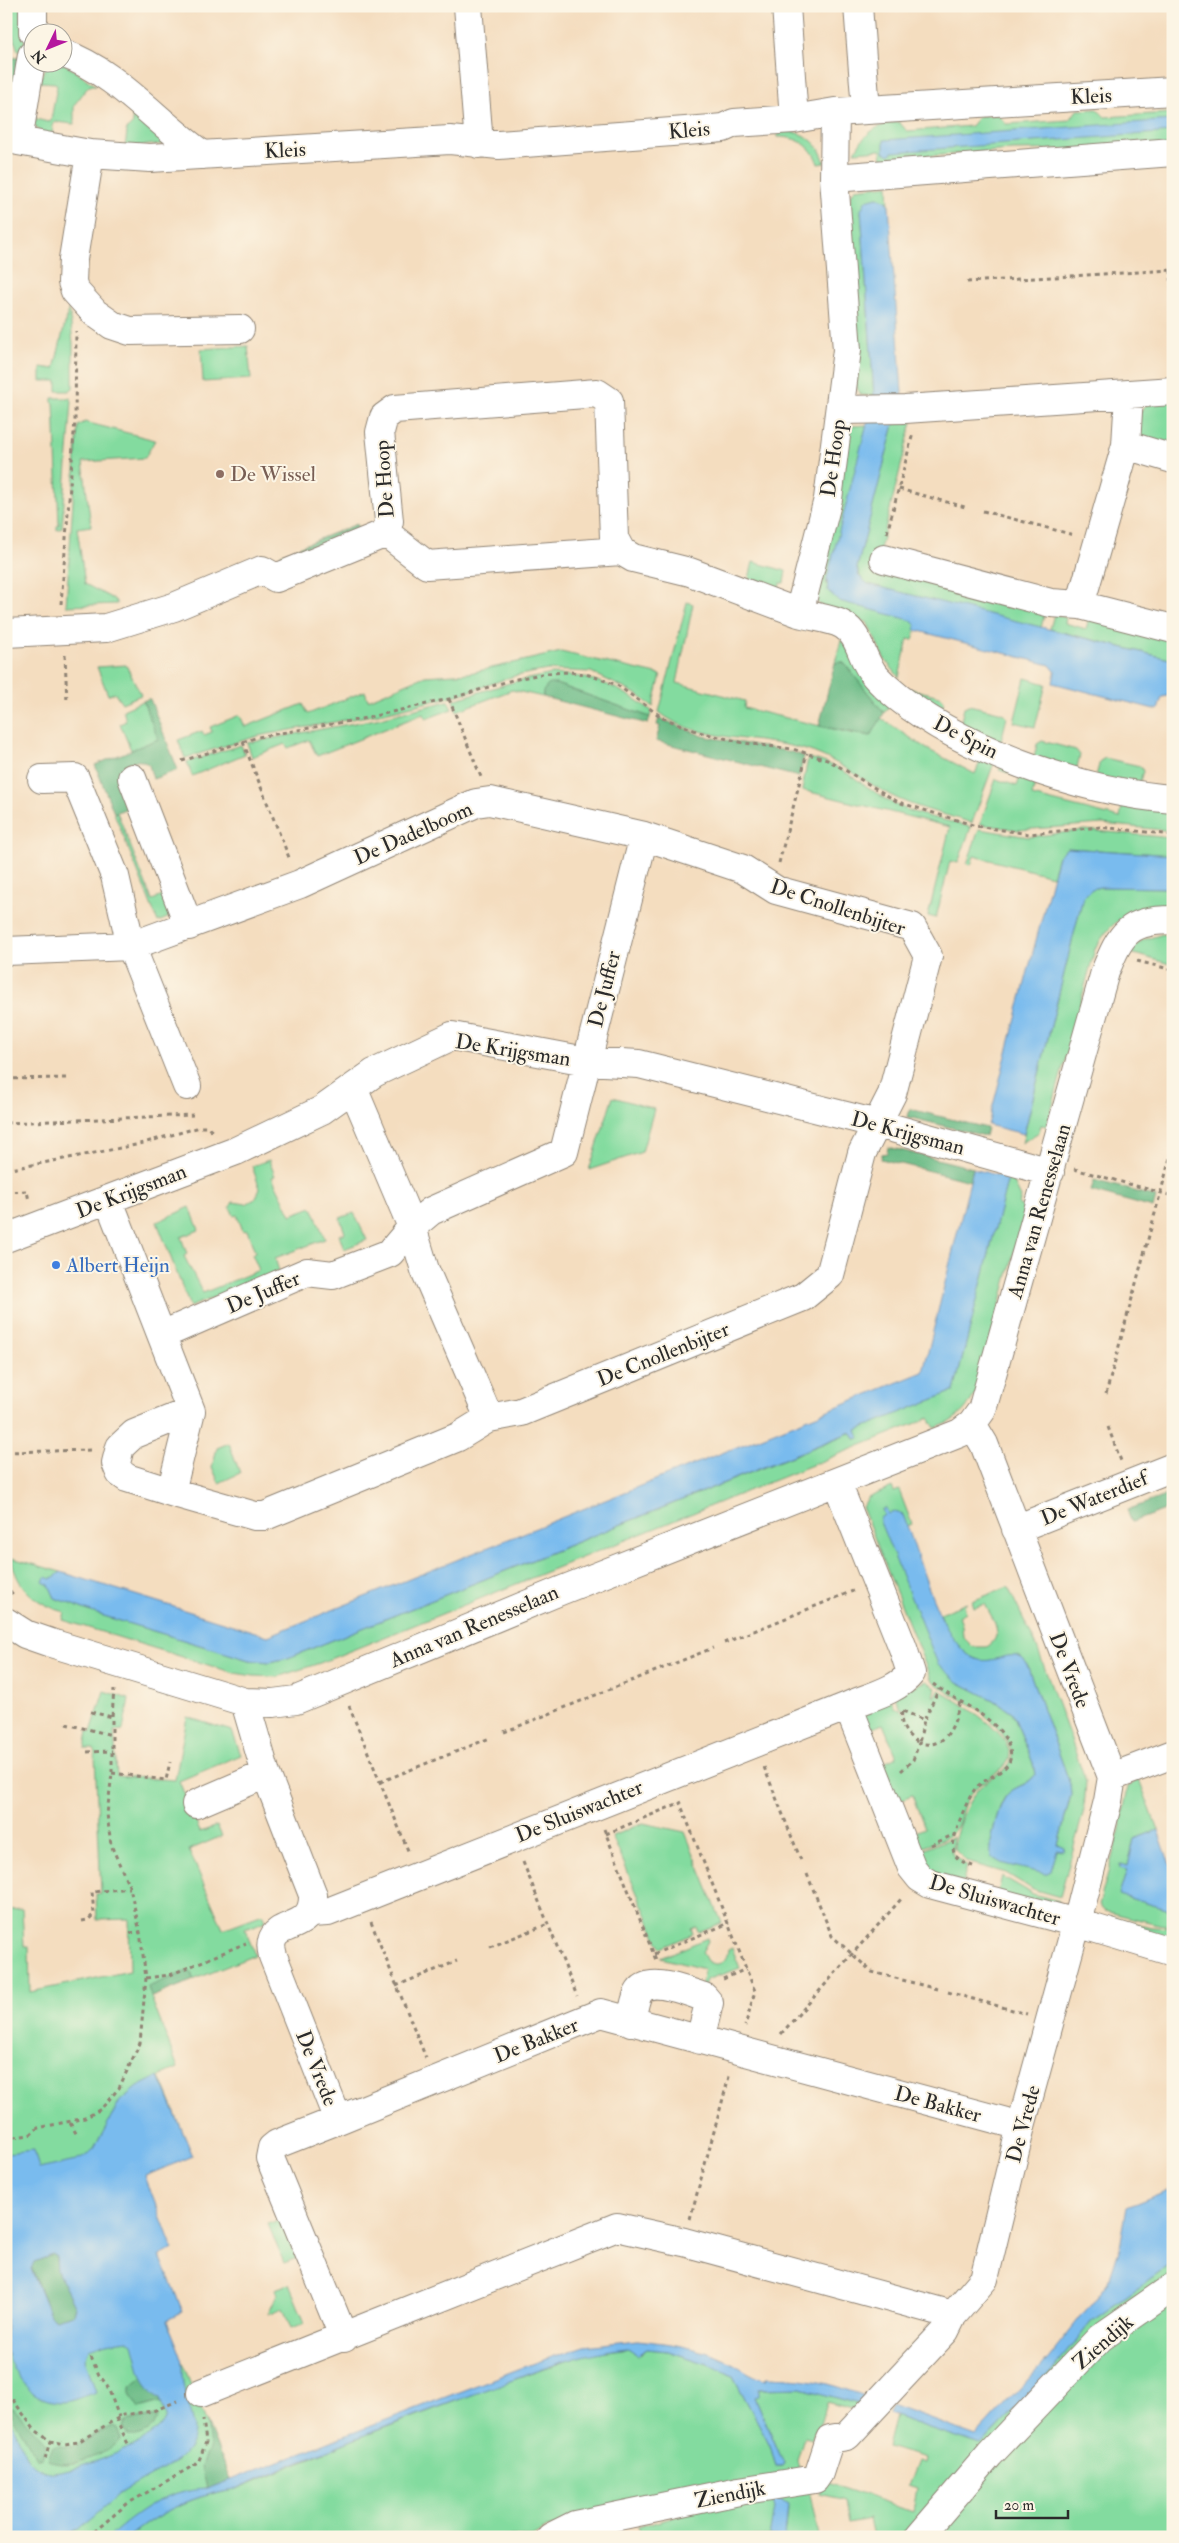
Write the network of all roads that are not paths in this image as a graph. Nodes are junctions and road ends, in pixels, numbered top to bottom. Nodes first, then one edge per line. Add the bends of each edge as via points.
1 (33, 6) edge
2 (468, 6) edge
3 (786, 6) edge
4 (858, 6) edge
5 (33, 22) edge
6 (72, 56) edge
7 (29, 72) edge
8 (1173, 91) edge
9 (866, 110) junction
10 (835, 112) junction
11 (794, 119) junction
12 (479, 144) junction
13 (1173, 152) edge
14 (90, 154) junction
15 (203, 155) junction
16 (834, 178) junction
17 (240, 329) dead end
18 (1173, 391) edge
19 (1129, 394) junction
20 (851, 410) junction
21 (1126, 445) junction
22 (1173, 459) edge
23 (386, 533) junction
24 (621, 551) junction
25 (884, 559) road end
26 (1080, 605) junction
27 (799, 613) junction
28 (1173, 629) edge
29 (6, 633) edge
30 (132, 778) dead end
31 (42, 779) dead end
32 (1173, 799) edge
33 (644, 836) junction
34 (1173, 920) edge
35 (189, 926) junction
36 (131, 946) junction
37 (6, 951) edge
38 (586, 1061) junction
39 (187, 1086) dead end
40 (353, 1088) junction
41 (878, 1124) junction
42 (1050, 1172) junction
43 (109, 1201) junction
44 (412, 1227) junction
45 (6, 1238) edge
46 (162, 1335) junction
47 (191, 1411) junction
48 (489, 1418) junction
49 (972, 1424) junction
50 (1173, 1467) edge
51 (837, 1483) junction
52 (170, 1492) junction
53 (1016, 1529) junction
54 (7, 1624) edge
55 (245, 1702) junction
56 (848, 1706) junction
57 (1173, 1754) edge
58 (266, 1774) junction
59 (1112, 1777) junction
60 (196, 1804) dead end
61 (310, 1913) junction
62 (1077, 1923) junction
63 (1173, 1952) edge
64 (631, 2022) junction
65 (700, 2040) junction
66 (338, 2120) junction
67 (1021, 2126) junction
68 (1173, 2287) edge
69 (953, 2315) junction
70 (344, 2338) junction
71 (194, 2395) road end
72 (874, 2408) joint
73 (551, 2537) edge
74 (918, 2537) edge

1 - 5 street
2 - 12 street
3 - 11 street
4 - 9 street
6 - 15 street via 113,81
7 - 14 street, Kleis via 18,141
8 - 9 street, Kleis
9 - 10 street, Kleis
10 - 11 street, Kleis
10 - 16 street, De Hoop
11 - 12 street, Kleis via 734,123 712,129
12 - 15 street, Kleis via 450,140
13 - 16 street
14 - 15 street, Kleis via 150,158
14 - 17 street via 73,259 75,291 95,313 112,325 130,331
16 - 20 street, De Hoop
18 - 19 street
19 - 20 street via 912,409
19 - 21 street
20 - 27 street, De Hoop
21 - 22 street
21 - 26 street
23 - 24 street, De Hoop via 428,565
23 - 24 street, De Hoop via 389,522 380,432 384,417 395,409 597,393 608,401 614,538
23 - 29 street, De Hoop via 276,578 262,570 174,607 106,628
24 - 27 street, De Hoop via 633,558 690,572
25 - 26 street via 1052,603
26 - 28 street
27 - 32 street, De Spin via 843,625 856,640 870,670 886,687 937,724 992,751 1071,780
30 - 35 street
31 - 36 street via 75,778 115,876
33 - 35 street, De Dadelboom via 490,801 476,804 300,884
33 - 38 street, De Juffer
33 - 41 street, De Cnollenbijter via 743,870 772,888 912,928 928,956 892,1094
34 - 42 street, Anna van Renesselaan via 1139,923 1125,932 1112,954
35 - 36 street, De Dadelboom
36 - 37 street, De Dadelboom
36 - 39 street
38 - 40 street, De Krijgsman via 452,1036 374,1073
38 - 41 street, De Krijgsman via 639,1064
38 - 44 street, De Juffer via 564,1152 431,1211
40 - 43 street, De Krijgsman via 322,1110 236,1151
40 - 44 street
41 - 42 street, De Krijgsman
41 - 48 street, De Cnollenbijter via 862,1152 830,1275 802,1298 521,1412
42 - 49 street, Anna van Renesselaan via 982,1410
43 - 45 street, De Krijgsman
43 - 46 street
44 - 46 street, De Juffer via 390,1253 333,1275 307,1272
44 - 48 street via 425,1270
46 - 47 street
47 - 52 street
47 - 52 street, De Cnollenbijter via 134,1434 120,1447 116,1463 120,1473
48 - 52 street, De Cnollenbijter via 458,1437 265,1516
49 - 51 street, Anna van Renesselaan via 939,1443
49 - 53 street, De Vrede via 984,1444
50 - 53 street, De Waterdief
51 - 55 street, Anna van Renesselaan via 560,1591 296,1700
51 - 56 street, De Sluiswachter via 876,1582 901,1691
53 - 59 street, De Vrede
54 - 55 street, Anna van Renesselaan via 42,1640
55 - 58 street
56 - 61 street, De Sluiswachter via 328,1912
56 - 62 street, De Sluiswachter via 912,1868 920,1878 930,1884
57 - 59 street
58 - 60 street
58 - 61 street via 313,1894
59 - 62 street, De Vrede
61 - 66 street, De Vrede via 276,1934 271,1941 273,1956
62 - 63 street
62 - 67 street, De Vrede
64 - 65 street, De Bakker
64 - 65 street via 638,1994 646,1986 657,1984 704,1997 709,2003
64 - 66 street, De Bakker via 601,2013
65 - 67 street, De Bakker
66 - 70 street, De Vrede via 277,2144 272,2148 270,2158
67 - 69 street, De Vrede via 984,2279
68 - 74 street, Ziendijk via 1100,2338 990,2454
69 - 70 street via 617,2227
69 - 72 street, De Vrede via 945,2330
70 - 71 street
72 - 73 street, Ziendijk via 848,2436 830,2439 815,2479 739,2491 575,2525

